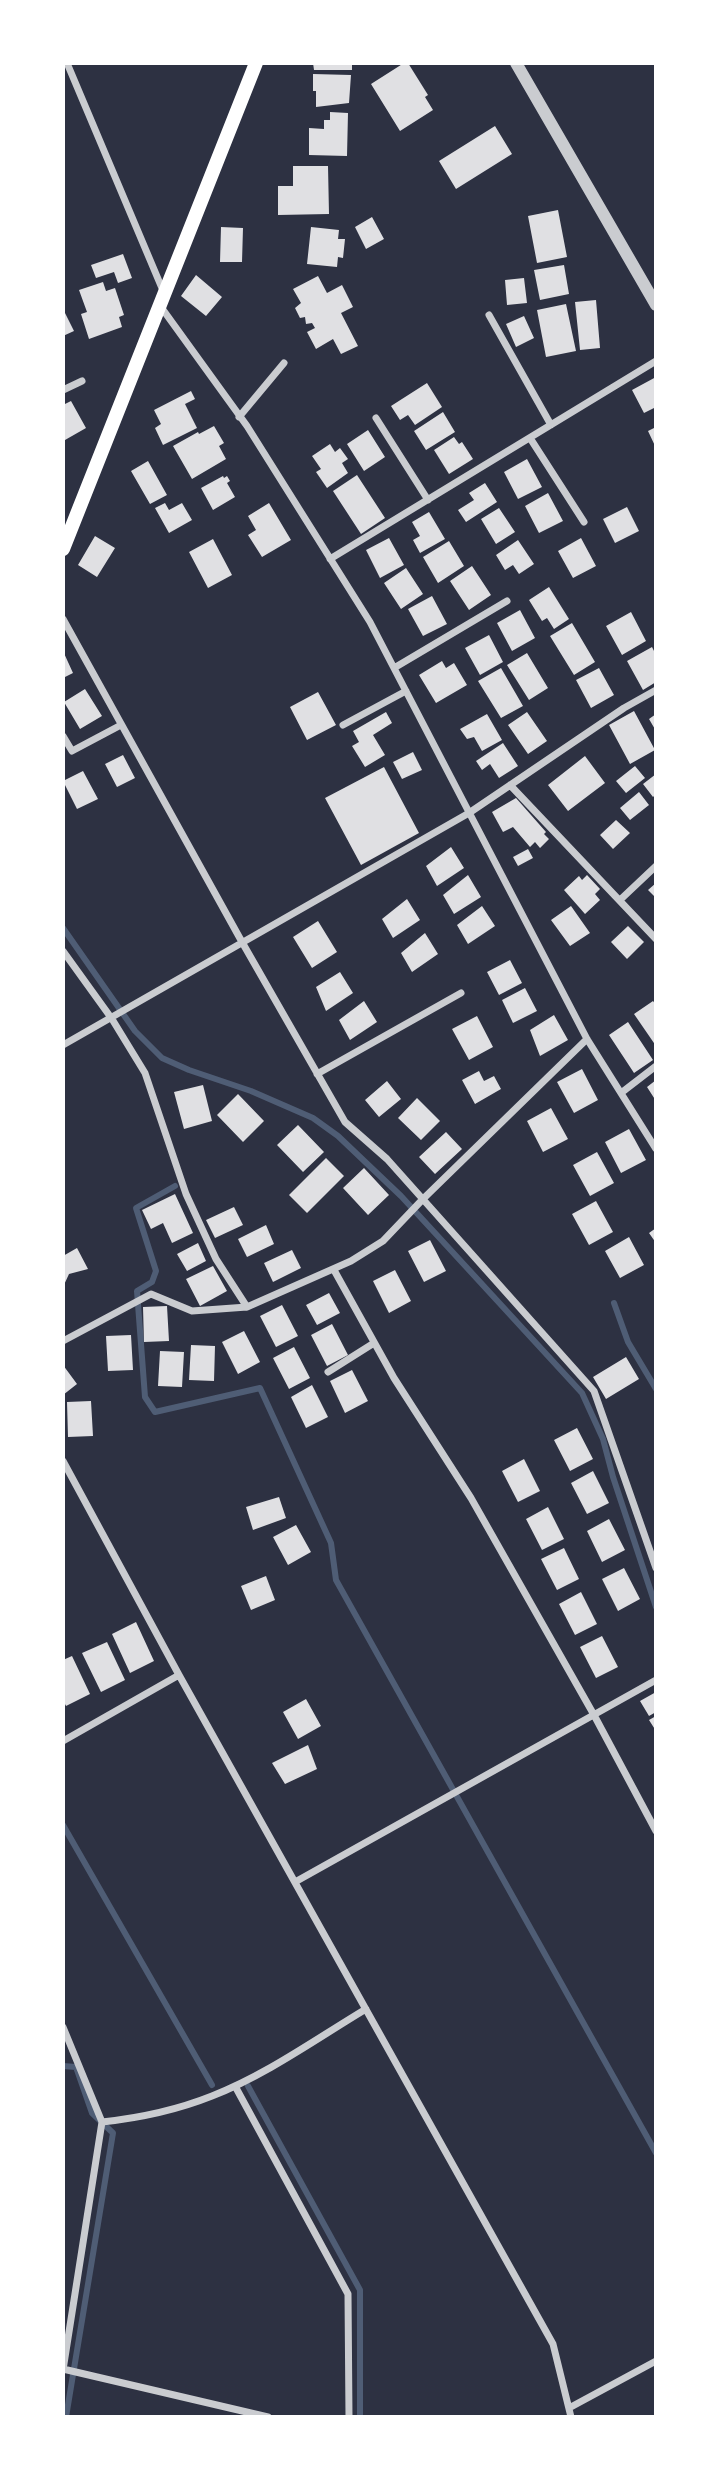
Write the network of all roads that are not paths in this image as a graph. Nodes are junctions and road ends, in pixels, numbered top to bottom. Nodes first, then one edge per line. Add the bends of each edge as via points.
1 (67, 63) edge
2 (256, 63) edge
3 (516, 63) edge
4 (162, 300) junction
5 (656, 305) edge
6 (489, 315) dead end
7 (656, 361) edge
8 (284, 363) dead end
9 (82, 381) dead end
10 (63, 390) edge
11 (239, 417) junction
12 (376, 418) dead end
13 (551, 425) junction
14 (530, 438) junction
15 (428, 500) junction
16 (584, 522) dead end
17 (63, 549) edge
18 (330, 559) junction
19 (507, 601) dead end
20 (63, 619) edge
21 (394, 668) junction
22 (656, 690) edge
23 (406, 691) junction
24 (121, 725) junction
25 (343, 725) dead end
26 (63, 736) edge
27 (510, 785) junction
28 (469, 813) junction
29 (656, 866) edge
30 (620, 900) junction
31 (656, 939) edge
32 (242, 942) junction
33 (63, 951) edge
34 (461, 993) dead end
35 (112, 1019) junction
36 (587, 1039) junction
37 (63, 1045) edge
38 (656, 1066) edge
39 (317, 1074) junction
40 (621, 1093) junction
41 (656, 1149) edge
42 (423, 1199) junction
43 (334, 1270) junction
44 (247, 1307) junction
45 (63, 1341) edge
46 (374, 1343) junction
47 (328, 1372) dead end
48 (63, 1461) edge
49 (656, 1569) edge
50 (179, 1675) junction
51 (656, 1680) edge
52 (594, 1715) junction
53 (63, 1741) edge
54 (656, 1831) edge
55 (295, 1882) junction
56 (366, 2008) junction
57 (63, 2027) edge
58 (235, 2086) junction
59 (102, 2122) junction
60 (656, 2361) edge
61 (63, 2370) edge
62 (569, 2408) junction
63 (268, 2417) edge
64 (349, 2417) edge
65 (571, 2417) edge

1 - 4 street
2 - 4 main road
3 - 5 street
4 - 11 street
4 - 17 main road
6 - 13 street
7 - 13 street
8 - 11 street
9 - 10 street
11 - 18 street
12 - 15 street
13 - 14 street
14 - 15 street
14 - 16 street
15 - 18 street
18 - 21 street
19 - 21 street
20 - 24 street
21 - 23 street
22 - 27 street
23 - 25 street
23 - 28 street
24 - 26 street via 72,751
24 - 32 street
27 - 28 street
27 - 30 street
28 - 32 street
28 - 36 street
29 - 30 street
30 - 31 street
32 - 35 street
32 - 39 street
33 - 35 street
34 - 39 street
35 - 37 street
35 - 44 street via 145,1073 186,1194 216,1259
36 - 40 street
36 - 42 street
38 - 40 street
39 - 42 street via 345,1122
40 - 41 street
42 - 43 street via 383,1241
42 - 49 street via 594,1391
43 - 44 street
43 - 46 street
44 - 45 street via 192,1311 151,1294
46 - 47 street
46 - 52 street via 471,1498
48 - 50 street
50 - 53 street
50 - 55 street
51 - 52 street
52 - 54 street
52 - 55 street
55 - 56 street
56 - 58 street
56 - 62 street via 553,2344
57 - 59 street
58 - 59 street via 137,2118
58 - 64 street via 348,2294
59 - 61 street
60 - 62 street
61 - 63 street
62 - 65 street

